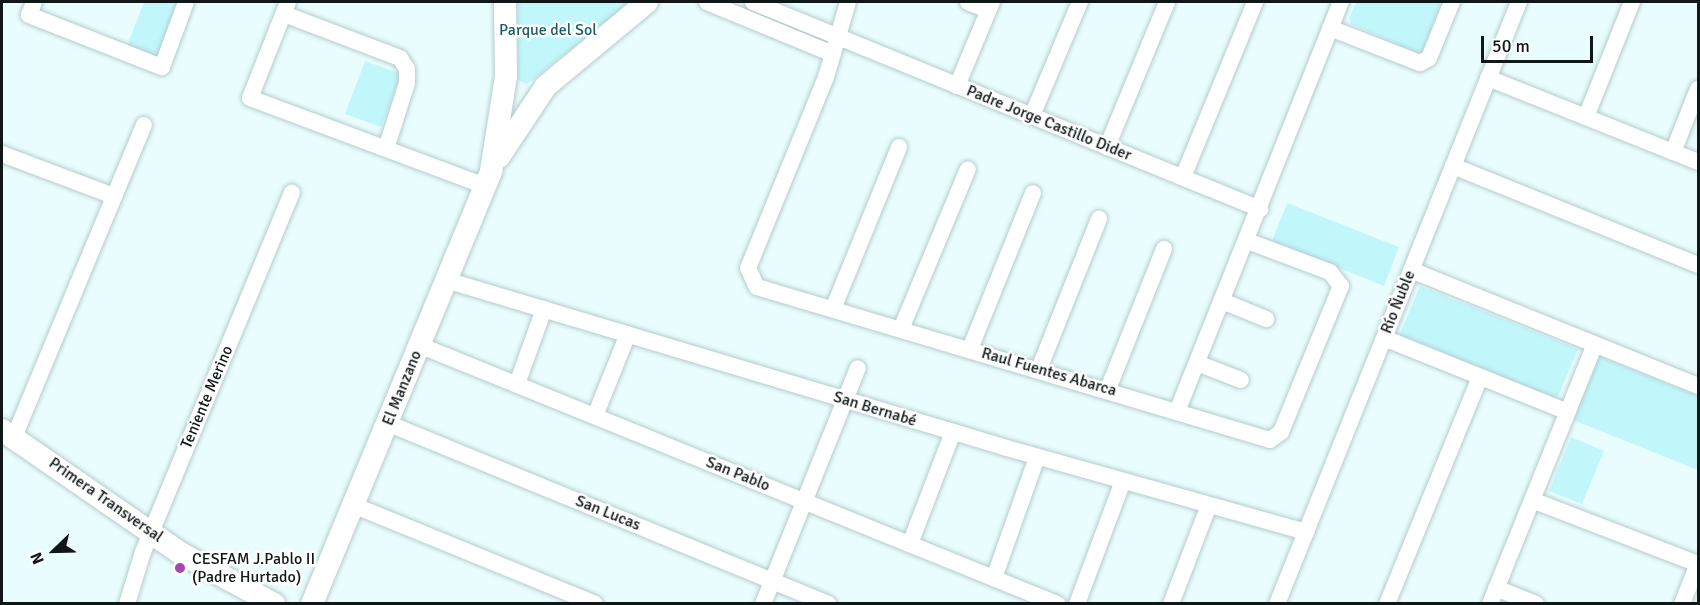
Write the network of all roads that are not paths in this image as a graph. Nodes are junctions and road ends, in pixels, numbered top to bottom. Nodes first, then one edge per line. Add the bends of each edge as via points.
1 (186, 2) edge
2 (505, 2) edge
3 (647, 2) edge
4 (707, 2) edge
5 (753, 2) edge
6 (848, 2) edge
7 (968, 2) edge
8 (1080, 2) edge
9 (1167, 2) edge
10 (1255, 2) edge
11 (1341, 2) edge
12 (1452, 2) edge
13 (1519, 2) edge
14 (1632, 2) edge
15 (990, 6) edge
16 (31, 8) edge
17 (286, 8) edge
18 (1330, 28) junction
19 (836, 46) junction
20 (1488, 78) junction
21 (957, 86) junction
22 (1698, 88) edge
23 (505, 91) junction
24 (535, 100) junction
25 (1032, 116) junction
26 (1586, 117) junction
27 (144, 125) dead end
28 (899, 147) dead end
29 (1107, 147) junction
30 (386, 149) junction
31 (1673, 152) junction
32 (2, 154) edge
33 (1698, 162) edge
34 (1453, 166) junction
35 (968, 169) dead end
36 (1183, 177) junction
37 (488, 179) junction
38 (292, 193) dead end
39 (1033, 193) dead end
40 (114, 196) junction
41 (1260, 209) junction
42 (1099, 219) dead end
43 (1247, 241) junction
44 (1164, 249) dead end
45 (1698, 265) edge
46 (1411, 270) junction
47 (446, 280) junction
48 (1222, 301) junction
49 (544, 309) junction
50 (833, 309) junction
51 (1266, 319) dead end
52 (902, 329) junction
53 (628, 334) junction
54 (1384, 338) junction
55 (1595, 344) junction
56 (419, 345) junction
57 (970, 349) junction
58 (1197, 363) junction
59 (858, 368) dead end
60 (1039, 369) junction
61 (1480, 377) junction
62 (1241, 380) dead end
63 (516, 384) junction
64 (1698, 386) edge
65 (1108, 389) junction
66 (845, 400) junction
67 (1178, 409) junction
68 (1568, 412) junction
69 (595, 416) junction
70 (387, 423) junction
71 (953, 432) junction
72 (8, 434) edge
73 (1037, 457) junction
74 (1123, 481) junction
75 (1532, 500) junction
76 (805, 501) junction
77 (353, 505) junction
78 (1209, 505) junction
79 (1306, 532) junction
80 (151, 533) junction
81 (910, 544) junction
82 (1698, 564) edge
83 (994, 578) junction
84 (772, 580) junction
85 (1493, 596) edge
86 (127, 603) edge
87 (274, 603) edge
88 (312, 603) edge
89 (595, 603) edge
90 (763, 603) edge
91 (828, 603) edge
92 (1057, 603) edge
93 (1077, 603) edge
94 (1171, 603) edge
95 (1277, 603) edge
96 (1387, 603) edge
97 (1536, 603) edge
98 (1682, 603) edge

1 - 16 street via 162,67
2 - 23 street, El Manzano
3 - 24 street, El Manzano via 564,68
4 - 19 street
5 - 19 street
6 - 19 street
7 - 15 street
8 - 25 street
9 - 29 street
10 - 36 street
11 - 18 street
12 - 18 street via 1429,58 1420,63
13 - 20 street, Río Ñuble
14 - 26 street
15 - 21 street
17 - 30 street via 400,58 407,69 407,83
17 - 30 street via 250,98
18 - 41 street
19 - 21 street, Padre Jorge Castillo Dider
19 - 50 street, Raul Fuentes Abarca via 748,268 757,288
20 - 26 street
20 - 34 street, Río Ñuble
21 - 25 street, Padre Jorge Castillo Dider
22 - 31 street
23 - 24 street
23 - 37 street, El Manzano
24 - 37 street, El Manzano
25 - 29 street, Padre Jorge Castillo Dider
26 - 31 street
27 - 40 street
28 - 50 street
29 - 36 street, Padre Jorge Castillo Dider
30 - 37 street
31 - 33 street
32 - 40 street
34 - 45 street
34 - 46 street, Río Ñuble
35 - 52 street
36 - 41 street, Padre Jorge Castillo Dider
37 - 47 street, El Manzano
38 - 80 street, Teniente Merino
39 - 57 street
40 - 72 street
41 - 43 street
42 - 60 street
43 - 48 street
43 - 67 street, Raul Fuentes Abarca via 1335,275 1341,286 1335,301 1278,436 1265,439 1194,418
44 - 65 street
46 - 54 street, Río Ñuble
46 - 55 street
47 - 49 street, San Bernabé
47 - 56 street, El Manzano
48 - 51 street
48 - 58 street
49 - 53 street, San Bernabé
49 - 63 street
50 - 52 street, Raul Fuentes Abarca
52 - 57 street, Raul Fuentes Abarca
53 - 66 street, San Bernabé
53 - 69 street
54 - 61 street
54 - 79 street, Río Ñuble
55 - 64 street
55 - 68 street
56 - 63 street, San Pablo
56 - 70 street, El Manzano
57 - 60 street, Raul Fuentes Abarca
58 - 62 street
58 - 67 street
59 - 66 street
60 - 65 street, Raul Fuentes Abarca
61 - 68 street
61 - 96 street
63 - 69 street, San Pablo
65 - 67 street, Raul Fuentes Abarca
66 - 71 street, San Bernabé
66 - 76 street
68 - 75 street
69 - 76 street, San Pablo
70 - 77 street, El Manzano
70 - 84 street, San Lucas
71 - 73 street, San Bernabé
71 - 81 street
72 - 80 street, Primera Transversal
73 - 74 street, San Bernabé
73 - 83 street
74 - 78 street, San Bernabé
74 - 93 street
75 - 82 street
75 - 85 street
76 - 81 street, San Pablo
76 - 84 street
77 - 88 street, El Manzano
77 - 89 street
78 - 79 street, San Bernabé
78 - 94 street
79 - 95 street, Río Ñuble
80 - 86 street, Teniente Merino
80 - 87 street, Primera Transversal
81 - 83 street, San Pablo
82 - 98 street
83 - 92 street, San Pablo
84 - 90 street
84 - 91 street, San Lucas
85 - 97 street

